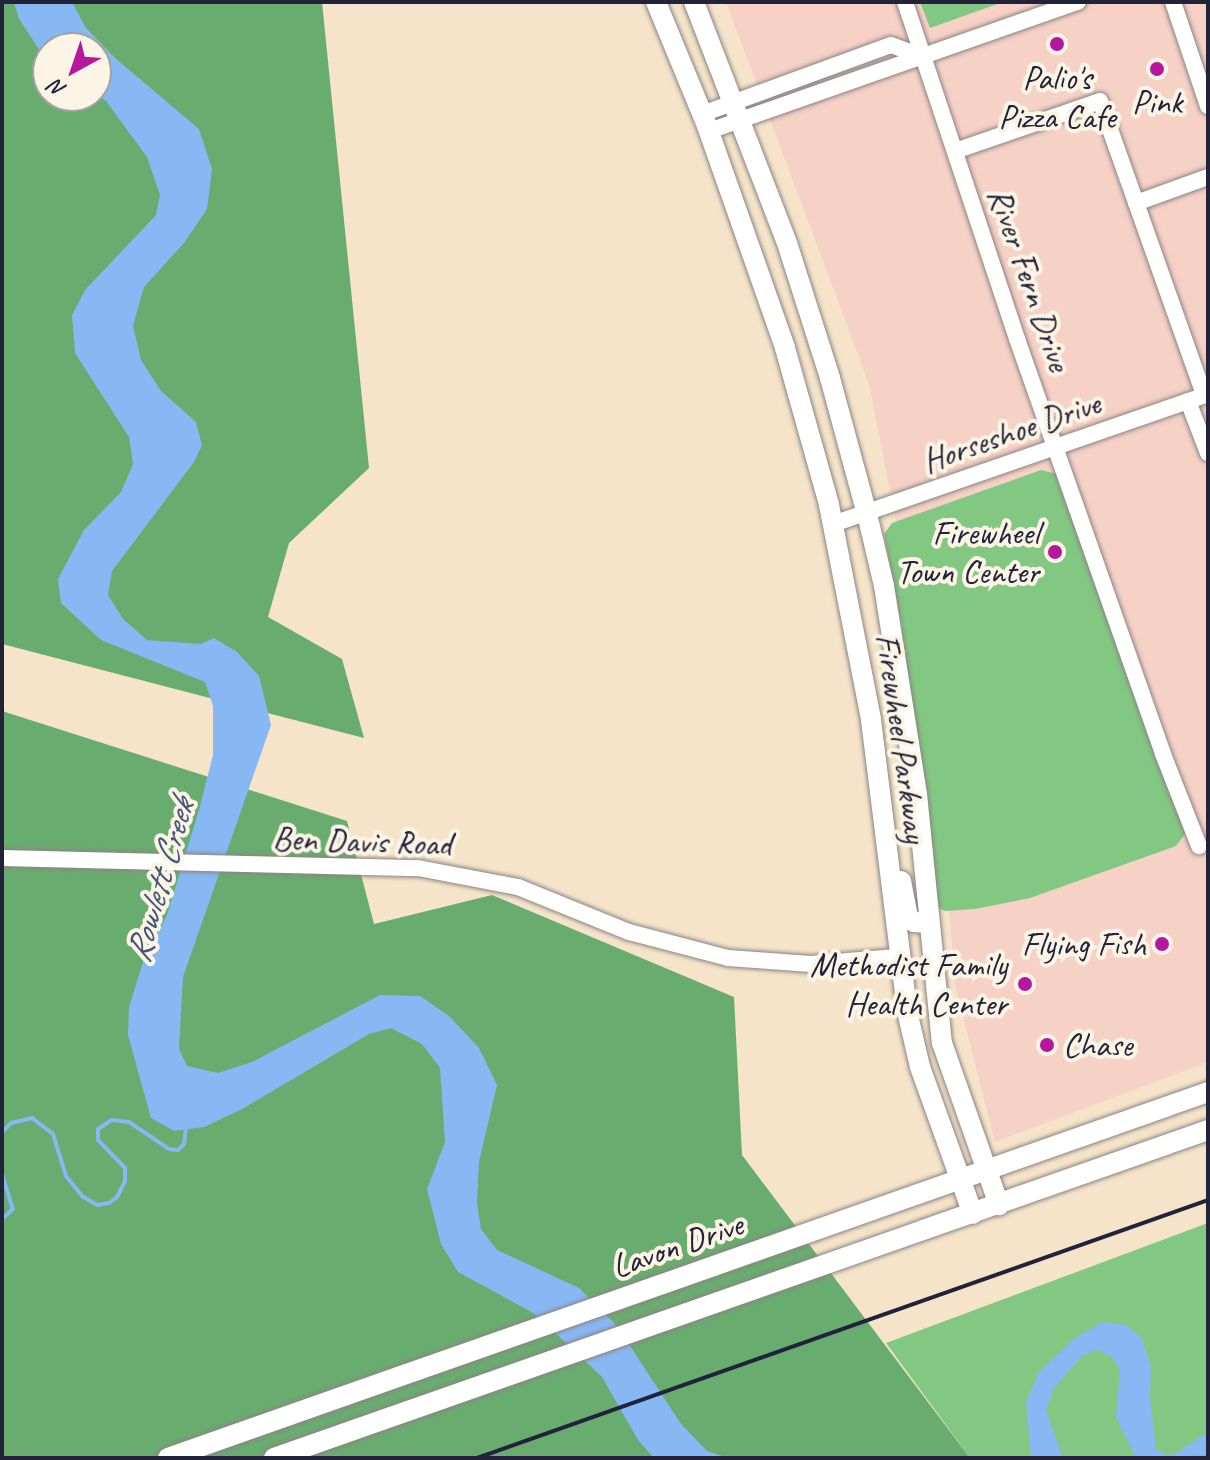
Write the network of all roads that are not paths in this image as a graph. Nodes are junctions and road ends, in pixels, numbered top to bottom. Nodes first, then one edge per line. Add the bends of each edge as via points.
1 (656, 2) edge
2 (694, 2) edge
3 (905, 2) edge
4 (1078, 2) edge
5 (1173, 2) edge
6 (924, 57) junction
7 (1204, 80) edge
8 (1208, 106) edge
9 (736, 111) junction
10 (705, 122) junction
11 (955, 151) junction
12 (1208, 177) edge
13 (1136, 203) junction
14 (1200, 397) edge
15 (1057, 449) junction
16 (1208, 453) edge
17 (867, 514) junction
18 (833, 524) junction
19 (871, 720) junction
20 (1199, 846) dead end
21 (2, 858) edge
22 (928, 923) junction
23 (897, 957) junction
24 (1208, 1092) edge
25 (1208, 1116) edge
26 (1208, 1130) edge
27 (1158, 1148) junction
28 (984, 1170) junction
29 (959, 1178) junction
30 (999, 1205) junction
31 (973, 1214) junction
32 (168, 1458) edge
33 (274, 1458) edge

1 - 10 main road, Firewheel Parkway
2 - 9 main road, Firewheel Parkway
3 - 6 street, River Fern Drive
4 - 6 street
5 - 7 street
6 - 9 street
6 - 11 street, River Fern Drive
7 - 8 street
9 - 10 street
9 - 17 main road, Firewheel Parkway via 812,318
10 - 18 main road, Firewheel Parkway via 785,348
11 - 13 street via 1100,101
11 - 15 street, River Fern Drive
12 - 13 street
13 - 14 street
14 - 15 street, Horseshoe Drive
14 - 16 street
15 - 17 street, Horseshoe Drive
15 - 20 street, River Fern Drive
17 - 18 street, Horseshoe Drive
17 - 22 main road, Firewheel Parkway via 884,586 917,794
18 - 19 main road, Firewheel Parkway
19 - 22 main road via 887,777 908,917
19 - 23 main road, Firewheel Parkway
21 - 23 street, Ben Davis Road via 418,868 491,880 629,932 728,958 811,964
22 - 28 main road, Firewheel Parkway via 942,1043
23 - 29 main road, Firewheel Parkway via 920,1067
24 - 28 main road, Lavon Drive
25 - 27 main road via 1183,1127
26 - 27 main road, Lavon Drive
27 - 30 main road, Lavon Drive
28 - 29 main road, Lavon Drive
28 - 30 main road, Firewheel Parkway
29 - 31 main road, Firewheel Parkway
29 - 32 main road, Lavon Drive
30 - 31 main road, Lavon Drive
31 - 33 main road, Lavon Drive

